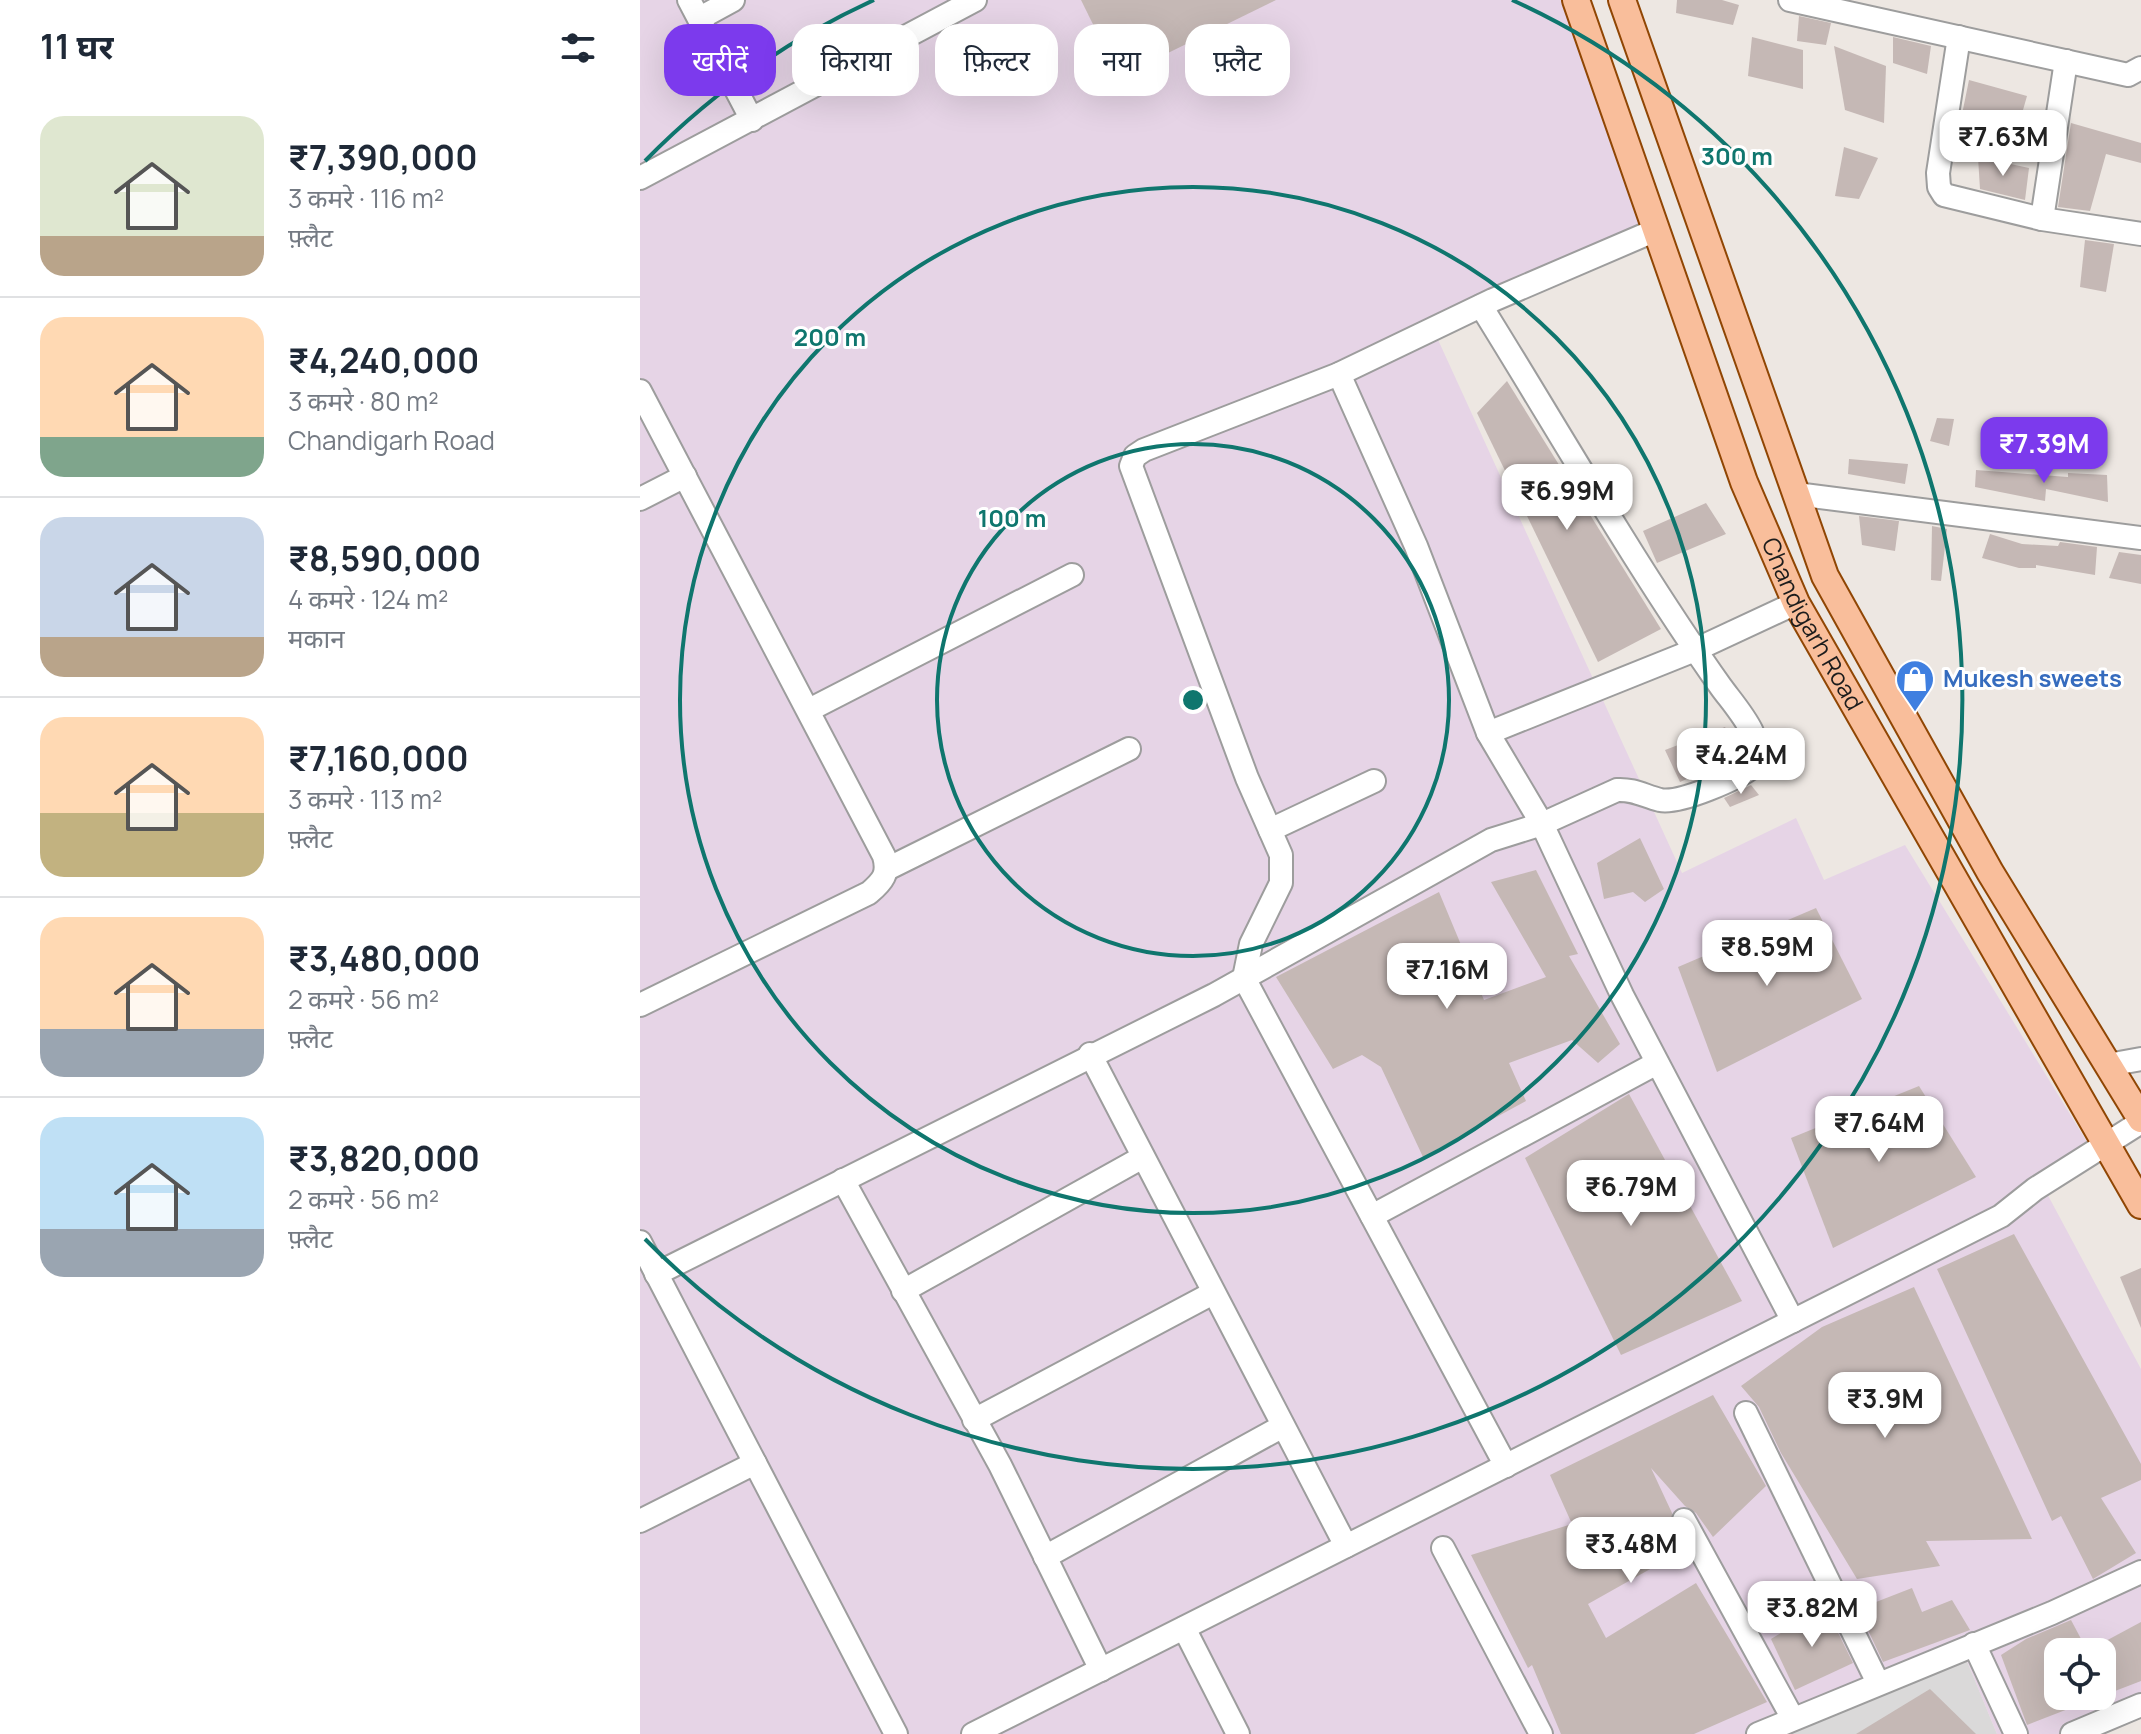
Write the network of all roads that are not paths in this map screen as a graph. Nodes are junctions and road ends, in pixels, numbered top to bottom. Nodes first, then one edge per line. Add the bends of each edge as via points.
1 (733, 0) edge
2 (975, 0) edge
3 (1576, 0) edge
4 (1622, 0) edge
5 (1790, 0) edge
6 (695, 9) edge
7 (1959, 37) junction
8 (2066, 61) junction
9 (2141, 68) edge
10 (752, 120) junction
11 (640, 178) edge
12 (2042, 219) junction
13 (1656, 230) junction
14 (2141, 234) edge
15 (1481, 306) junction
16 (1339, 374) junction
17 (640, 391) edge
18 (685, 476) junction
19 (1796, 494) junction
20 (640, 499) edge
21 (2141, 538) edge
22 (1072, 575) dead end
23 (1796, 603) junction
24 (1695, 650) junction
25 (809, 710) junction
26 (1488, 733) junction
27 (1129, 749) dead end
28 (1374, 781) dead end
29 (1542, 824) junction
30 (1270, 830) junction
31 (887, 869) junction
32 (1244, 978) junction
33 (640, 1005) edge
34 (1090, 1054) junction
35 (2141, 1059) edge
36 (1657, 1063) junction
37 (2108, 1065) junction
38 (2141, 1120) edge
39 (2104, 1145) junction
40 (1143, 1157) junction
41 (843, 1180) junction
42 (2141, 1205) edge
43 (1372, 1216) junction
44 (640, 1242) edge
45 (656, 1274) junction
46 (903, 1291) junction
47 (1213, 1293) junction
48 (1793, 1321) junction
49 (1746, 1413) dead end
50 (974, 1420) junction
51 (1283, 1426) junction
52 (755, 1463) junction
53 (1506, 1466) junction
54 (1684, 1520) dead end
55 (640, 1521) edge
56 (1346, 1546) junction
57 (1443, 1548) dead end
58 (1045, 1557) junction
59 (2141, 1572) edge
60 (1184, 1628) junction
61 (1974, 1644) junction
62 (1101, 1670) junction
63 (1878, 1683) junction
64 (2141, 1705) edge
65 (1792, 1717) junction
66 (2109, 1728) edge
67 (896, 1734) edge
68 (973, 1734) edge
69 (1238, 1734) edge
70 (1541, 1734) edge
71 (1758, 1734) edge
72 (2016, 1734) edge
73 (2072, 1734) edge

1 - 6 street
2 - 10 street
3 - 13 main road, Chandigarh Road
4 - 19 main road, Chandigarh Road
5 - 7 street
6 - 10 street
7 - 8 street
7 - 12 street via 1939,187 1959,201
8 - 9 street via 2128,75
8 - 12 street
10 - 11 street
12 - 14 street
13 - 15 street
13 - 23 main road, Chandigarh Road via 1744,482
15 - 16 street
15 - 24 street
16 - 26 street via 1416,546
16 - 30 street via 1144,450 1132,460 1132,472
17 - 18 street
18 - 20 street
18 - 25 street
19 - 21 street
19 - 37 main road, Chandigarh Road via 1833,589 1990,872
22 - 25 street
23 - 24 street
23 - 39 main road, Chandigarh Road
24 - 26 street
24 - 29 street via 1758,745 1754,766 1676,800 1617,790
25 - 31 street
26 - 29 street
27 - 31 street
28 - 30 street
29 - 32 street via 1491,840
29 - 36 street
30 - 32 street via 1283,870 1281,883 1251,944
31 - 33 street via 869,893
32 - 34 street
32 - 43 street
34 - 40 street
34 - 41 street
35 - 37 street
36 - 43 street
36 - 48 street
37 - 38 main road, Chandigarh Road
38 - 39 street
39 - 42 main road, Chandigarh Road
39 - 48 street via 2001,1216
40 - 46 street
40 - 47 street
41 - 45 street
41 - 46 street
43 - 53 street
44 - 45 street
45 - 52 street
46 - 50 street
47 - 50 street
47 - 51 street
48 - 53 street
49 - 63 street
50 - 58 street
51 - 56 street
51 - 58 street
52 - 55 street
52 - 67 street
53 - 56 street
54 - 65 street
56 - 60 street
57 - 70 street
58 - 62 street
59 - 61 street
60 - 62 street
60 - 69 street
61 - 63 street
61 - 72 street
62 - 68 street
63 - 65 street
64 - 66 street
65 - 71 street
66 - 73 street

